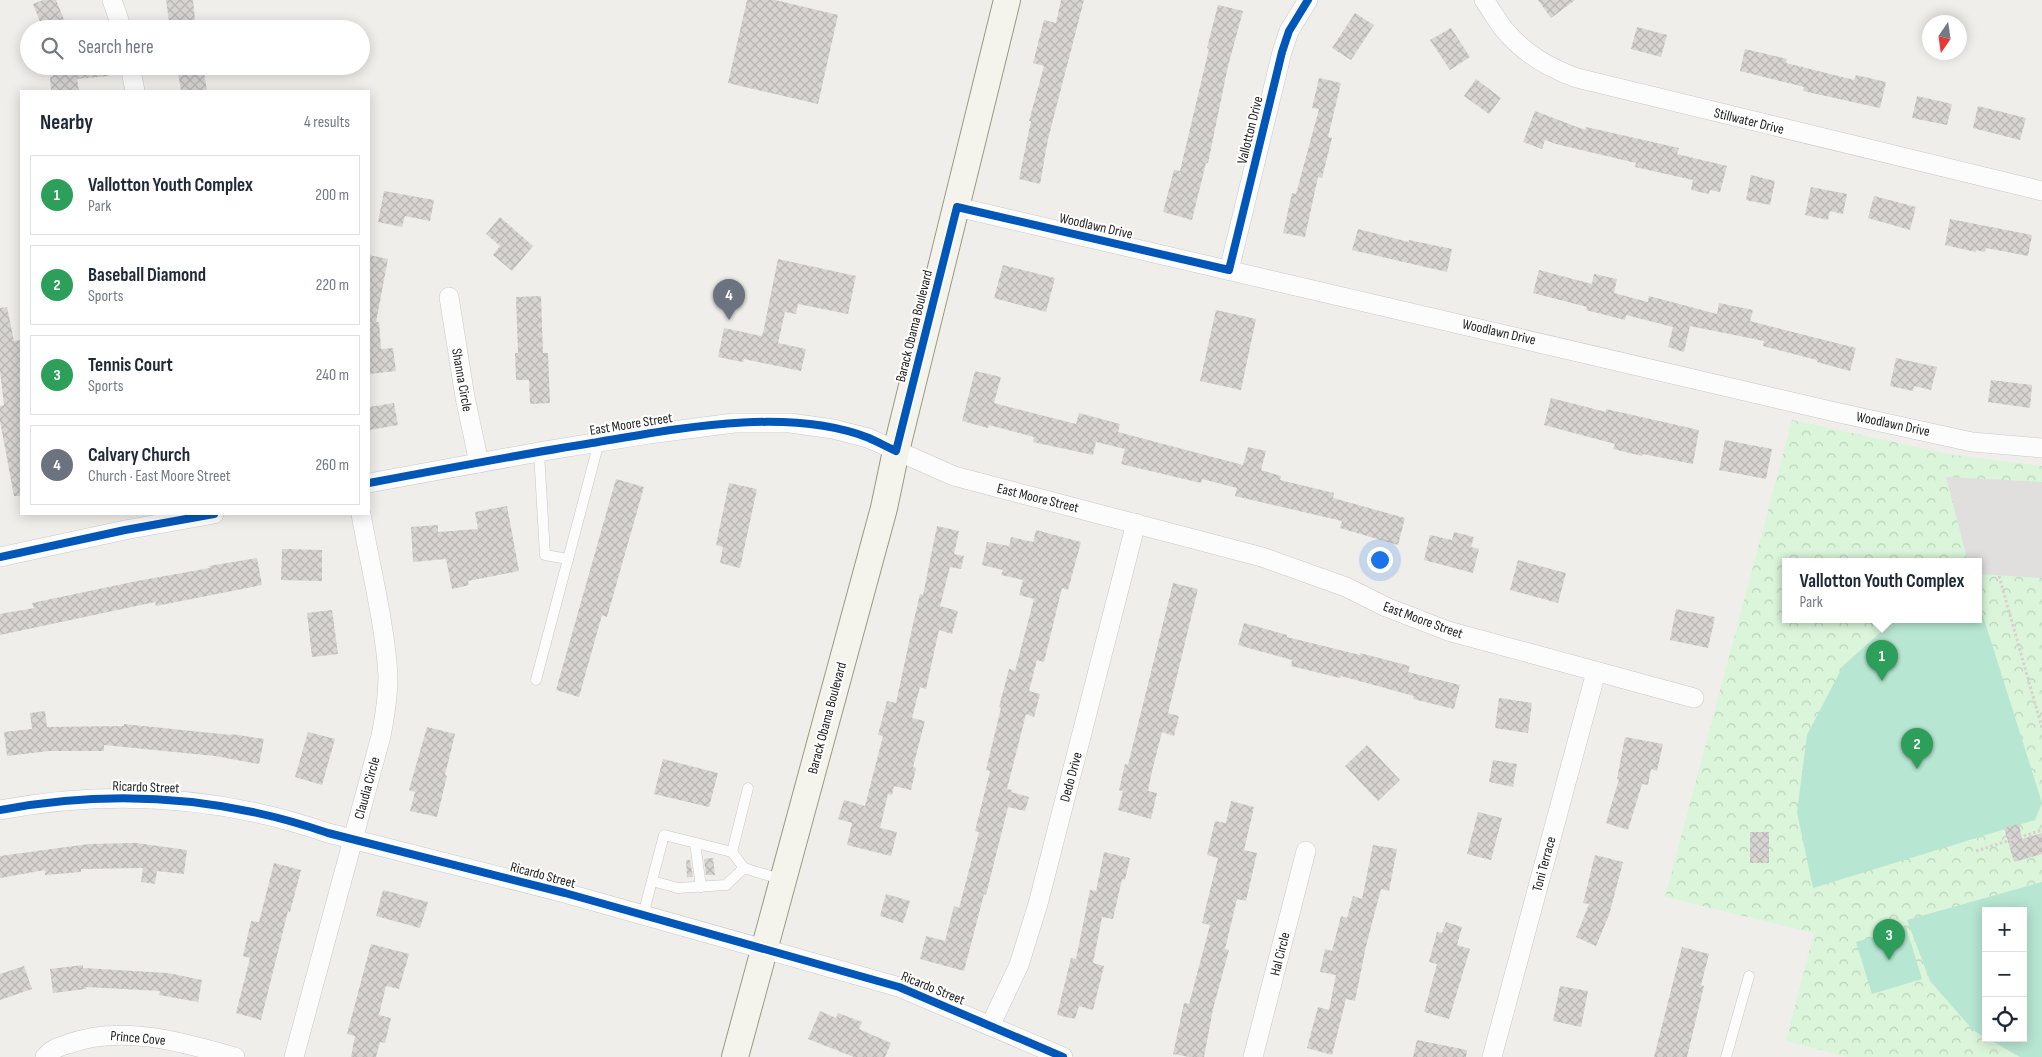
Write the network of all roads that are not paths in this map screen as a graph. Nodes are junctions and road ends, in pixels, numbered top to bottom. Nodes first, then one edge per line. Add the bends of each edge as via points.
1 (112, 0) edge
2 (1007, 0) edge
3 (1308, 0) edge
4 (1484, 0) edge
5 (119, 20) edge
6 (131, 75) edge
7 (134, 90) edge
8 (2042, 192) edge
9 (957, 207) junction
10 (1229, 270) junction
11 (449, 297) dead end
12 (599, 442) junction
13 (2042, 448) edge
14 (896, 451) junction
15 (539, 452) junction
16 (479, 463) junction
17 (370, 483) edge
18 (208, 515) edge
19 (361, 515) edge
20 (1136, 523) junction
21 (0, 557) edge
22 (568, 559) junction
23 (1596, 672) junction
24 (536, 680) dead end
25 (1694, 698) dead end
26 (748, 788) dead end
27 (0, 810) edge
28 (354, 839) junction
29 (695, 843) junction
30 (1306, 851) dead end
31 (732, 852) junction
32 (744, 868) junction
33 (783, 880) junction
34 (652, 881) junction
35 (701, 886) junction
36 (643, 915) junction
37 (765, 950) junction
38 (1750, 976) dead end
39 (990, 1026) junction
40 (45, 1057) edge
41 (235, 1057) edge
42 (294, 1057) edge
43 (735, 1057) edge
44 (1063, 1057) edge
45 (1253, 1057) edge
46 (1492, 1057) edge
47 (1726, 1057) edge

1 - 5 street
2 - 9 main road, Barack Obama Boulevard
3 - 10 street, Vallotton Drive via 1289,31 1282,52
4 - 8 street, Stillwater Drive via 1508,34 1525,49 1560,72 1577,78
6 - 7 street
9 - 10 street, Woodlawn Drive
9 - 14 main road, Barack Obama Boulevard
10 - 13 street, Woodlawn Drive via 1972,442
11 - 16 street, Shanna Circle
12 - 14 street, East Moore Street via 695,427 766,422 833,429 868,438
12 - 15 street, East Moore Street
12 - 22 lane
14 - 20 street, East Moore Street via 954,476
14 - 33 main road, Barack Obama Boulevard via 884,508
15 - 16 street, East Moore Street
15 - 22 lane via 545,555
16 - 17 street, East Moore Street
18 - 21 street
19 - 28 street, Claudia Circle via 388,674 381,736
20 - 23 street, East Moore Street via 1296,568 1448,631
20 - 39 street, Dedo Drive via 1038,904 1019,964
22 - 24 lane
23 - 25 street, East Moore Street
23 - 46 street, Toni Terrace
26 - 31 lane
27 - 28 street, Ricardo Street via 95,798 169,799 257,812
28 - 36 street, Ricardo Street
28 - 42 street, Claudia Circle
29 - 31 lane
29 - 34 lane via 664,835
29 - 35 lane
30 - 45 street, Hal Circle
31 - 32 lane
32 - 33 lane
32 - 35 lane via 726,885
33 - 37 main road, Barack Obama Boulevard
34 - 35 lane via 678,888
34 - 36 lane
36 - 37 street, Ricardo Street
37 - 39 street, Ricardo Street via 899,987
37 - 43 main road, Barack Obama Boulevard
38 - 47 lane
39 - 44 street, Ricardo Street
40 - 41 street, Prince Cove via 51,1050 87,1036 104,1035 156,1038

